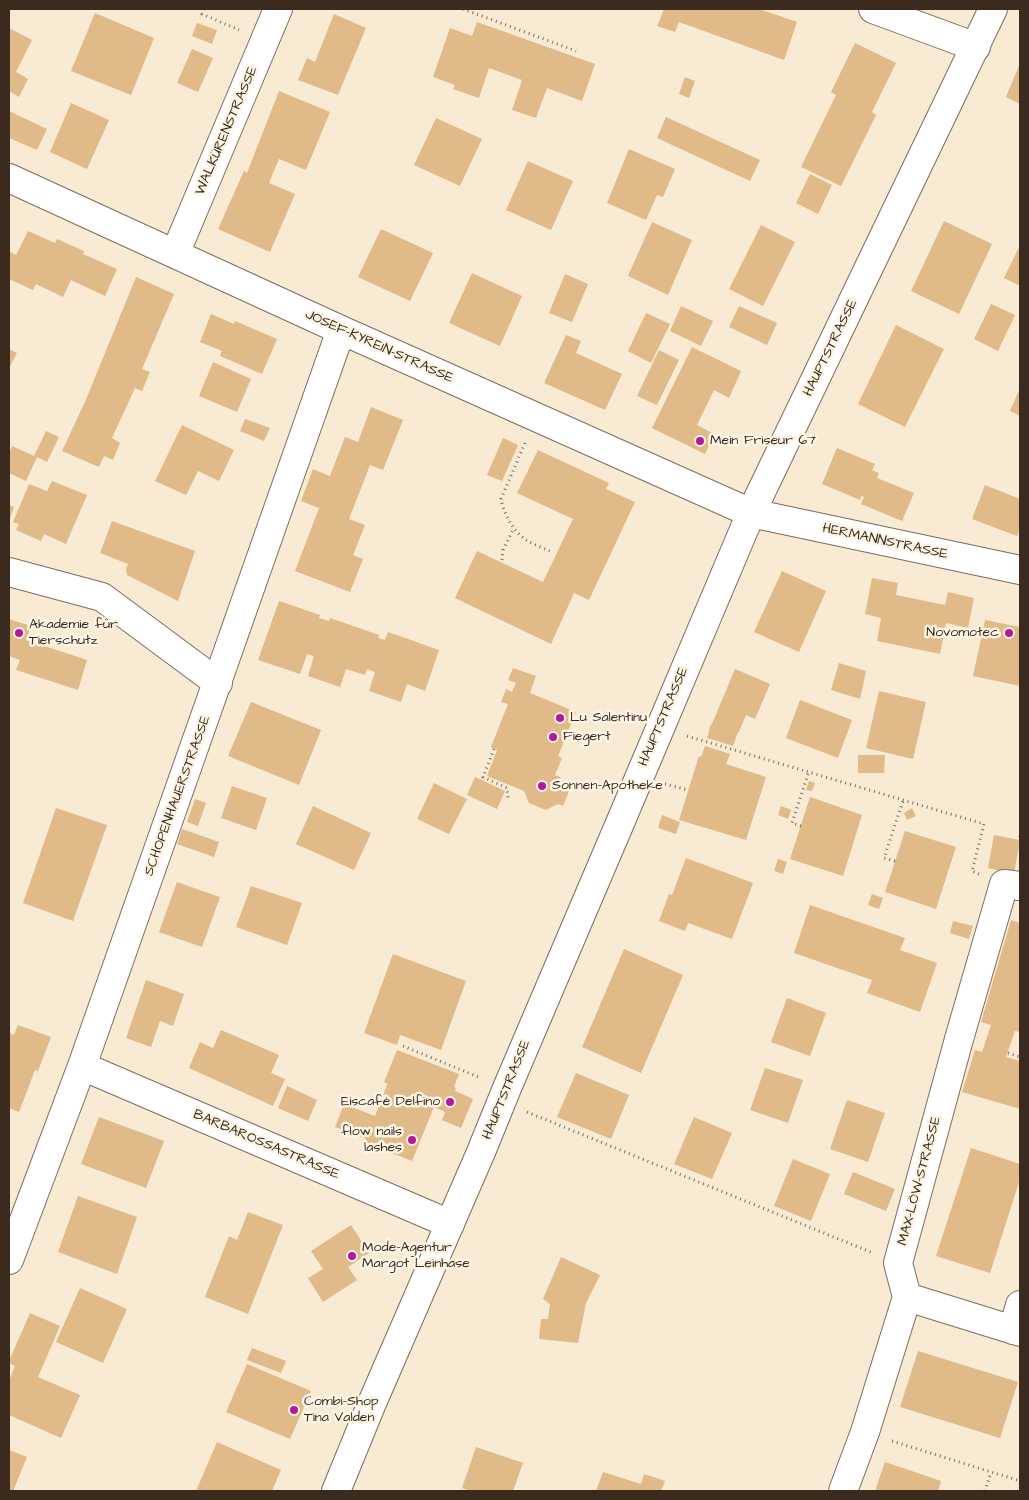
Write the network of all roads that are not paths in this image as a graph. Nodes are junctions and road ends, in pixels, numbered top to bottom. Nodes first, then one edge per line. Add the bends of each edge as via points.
1 (278, 9) edge
2 (873, 9) edge
3 (993, 9) edge
4 (976, 46) junction
5 (9, 178) edge
6 (175, 254) junction
7 (342, 330) junction
8 (750, 513) junction
9 (1020, 570) edge
10 (9, 572) edge
11 (218, 683) junction
12 (1020, 886) edge
13 (82, 1066) junction
14 (450, 1224) junction
15 (9, 1260) edge
16 (907, 1297) junction
17 (1018, 1323) edge
18 (336, 1491) edge
19 (843, 1491) edge

1 - 6 street, WALKÜRENSTRASSE
2 - 4 street
3 - 4 street, HAUPTSTRASSE
4 - 8 street, HAUPTSTRASSE
5 - 6 street, JOSEF-KYREIN-STRASSE
6 - 7 street, JOSEF-KYREIN-STRASSE
7 - 8 street, JOSEF-KYREIN-STRASSE
7 - 11 street, SCHOPENHAUERSTRASSE
8 - 9 street, HERMANNSTRASSE
8 - 14 street, HAUPTSTRASSE
10 - 11 street via 102,597
11 - 13 street, SCHOPENHAUERSTRASSE
12 - 16 street, MAX-LÖW-STRASSE via 1004,884 958,1039 898,1263
13 - 14 street, BARBAROSSASTRASSE
13 - 15 street, SCHOPENHAUERSTRASSE
14 - 18 street, HAUPTSTRASSE
16 - 17 street
16 - 19 street

